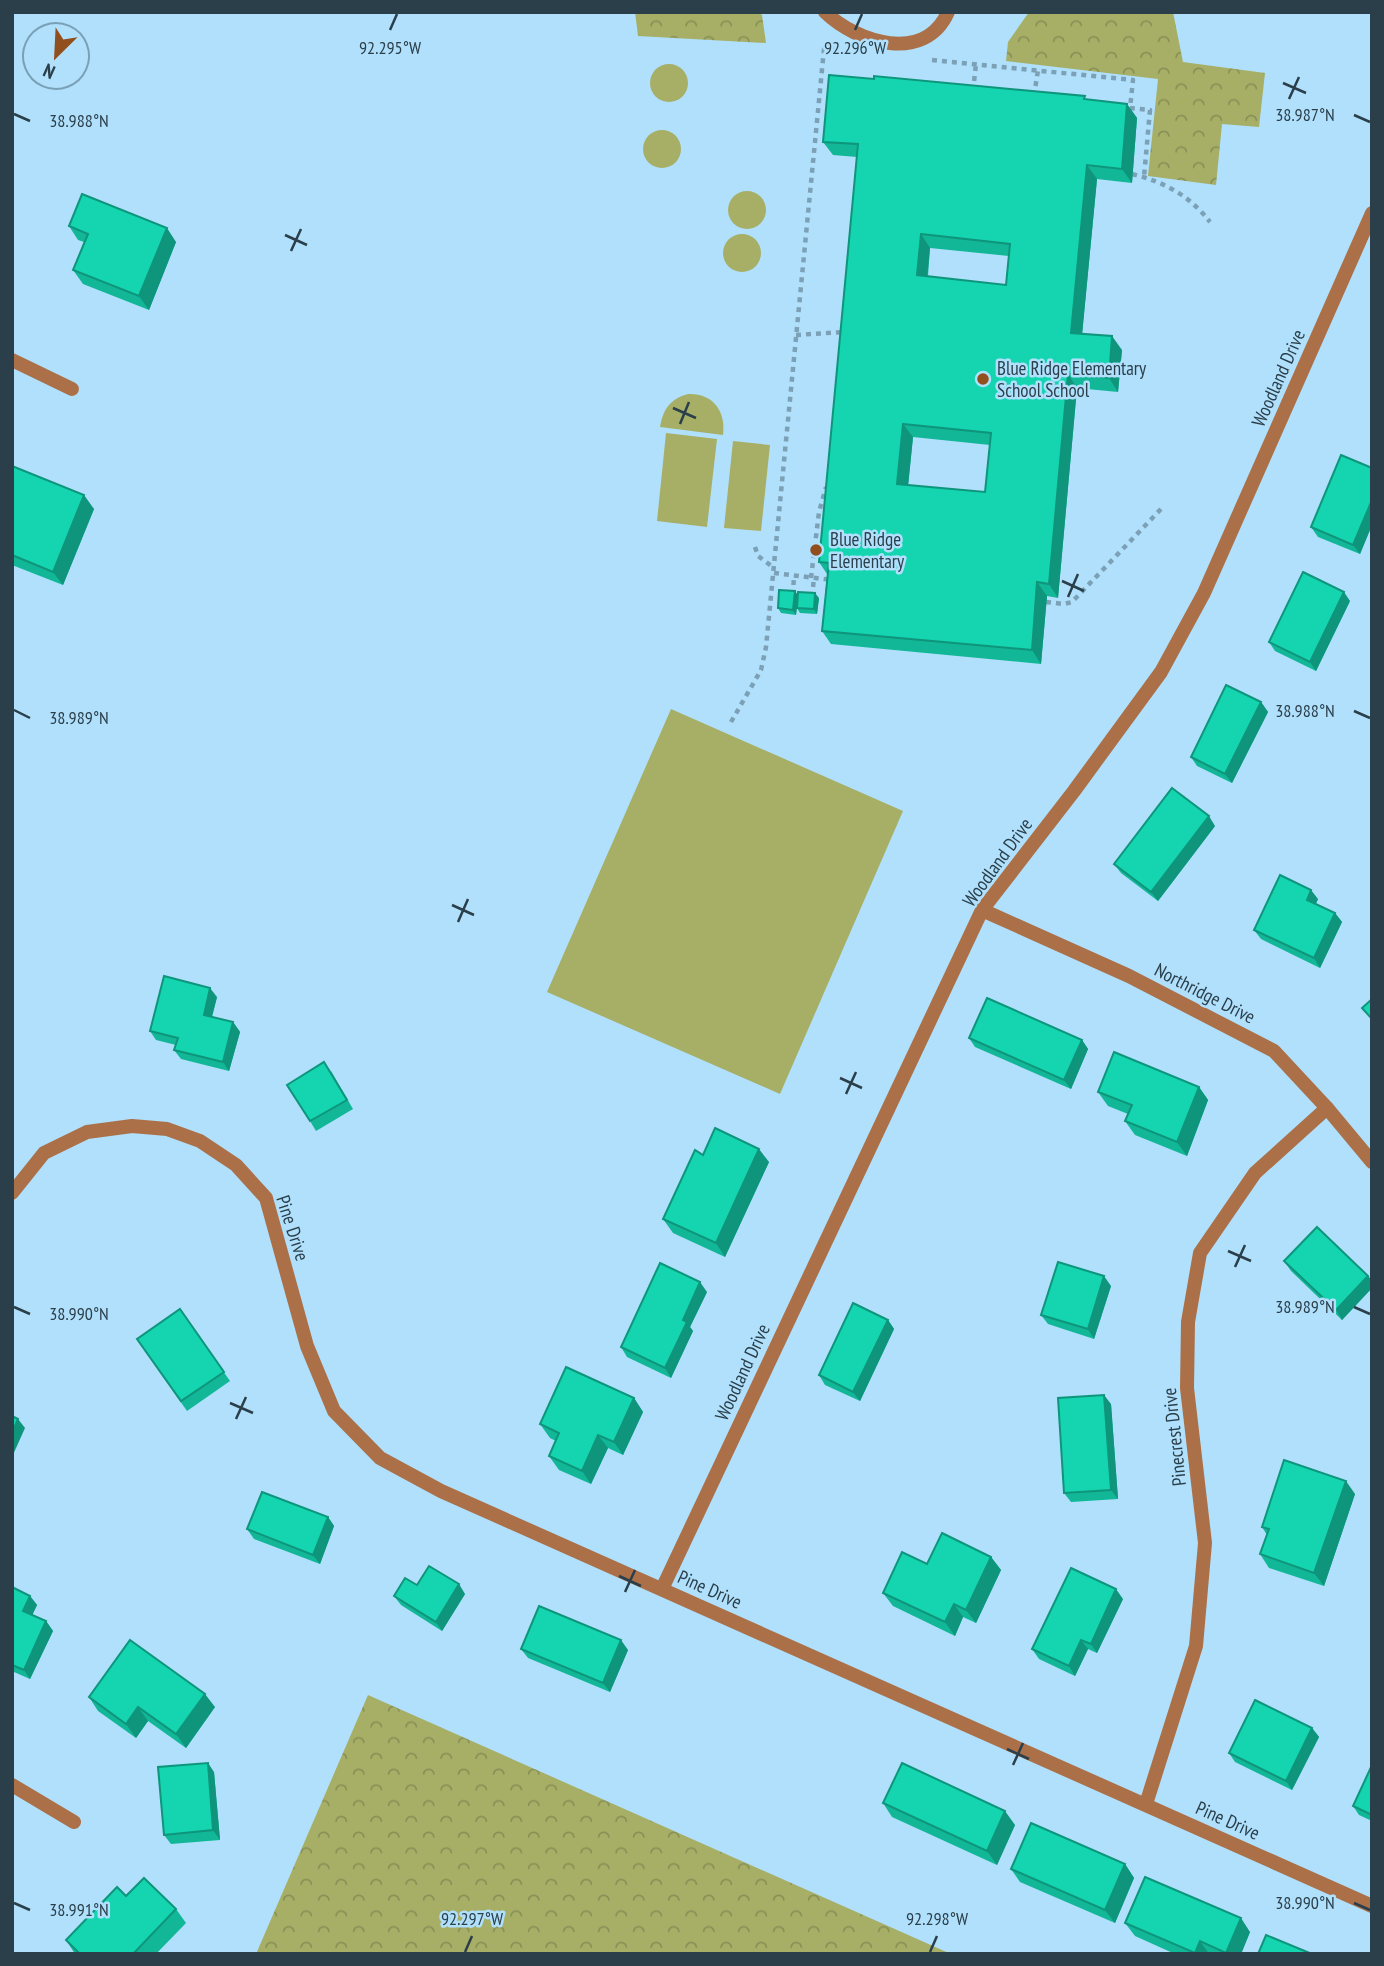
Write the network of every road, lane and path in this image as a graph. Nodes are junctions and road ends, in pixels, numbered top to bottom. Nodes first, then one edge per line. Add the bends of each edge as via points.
1 (825, 12) edge
2 (946, 17) edge
3 (838, 51) dead end
4 (920, 59) dead end
5 (976, 64) junction
6 (1038, 70) junction
7 (960, 90) edge
8 (1034, 104) edge
9 (816, 143) junction
10 (825, 144) edge
11 (1132, 174) dead end
12 (1144, 177) junction
13 (1372, 213) edge
14 (1210, 222) dead end
15 (851, 331) edge
16 (841, 333) junction
17 (796, 335) junction
18 (841, 345) edge
19 (12, 360) edge
20 (72, 389) dead end
21 (827, 484) edge
22 (1161, 509) dead end
23 (755, 547) dead end
24 (774, 571) junction
25 (794, 575) junction
26 (813, 578) junction
27 (838, 581) edge
28 (793, 596) edge
29 (812, 597) edge
30 (1046, 603) edge
31 (732, 722) dead end
32 (982, 910) junction
33 (1328, 1108) junction
34 (1372, 1162) edge
35 (12, 1193) edge
36 (662, 1589) junction
37 (12, 1785) edge
38 (1146, 1804) junction
39 (74, 1822) dead end
40 (1372, 1906) edge

1 - 2 street via 852,34 887,45 921,41
3 - 9 path via 824,49
4 - 5 path
5 - 6 path
5 - 7 path via 973,92
6 - 8 path
6 - 12 path via 1133,80 1130,108 1150,110
9 - 10 path
9 - 17 path
11 - 12 path
12 - 14 path via 1183,196
13 - 32 street, Woodland Drive via 1204,593 1161,673
15 - 16 path
16 - 17 path
16 - 18 path
17 - 24 path
19 - 20 street
21 - 26 path via 819,512
22 - 30 path via 1072,601
23 - 24 path
24 - 25 path
24 - 31 path via 761,670
25 - 26 path
25 - 28 path
26 - 27 path
26 - 29 path
32 - 33 street, Northridge Drive via 1129,976 1274,1051
32 - 36 street, Woodland Drive
33 - 34 street, Northridge Drive
33 - 38 street, Pinecrest Drive via 1255,1173 1200,1253 1188,1322 1187,1388 1205,1543 1196,1646
35 - 36 street, Pine Drive via 44,1153 87,1132 132,1126 167,1129 200,1141 236,1165 266,1198 307,1346 334,1411 380,1458 441,1491
36 - 38 street, Pine Drive
37 - 39 street
38 - 40 street, Pine Drive

